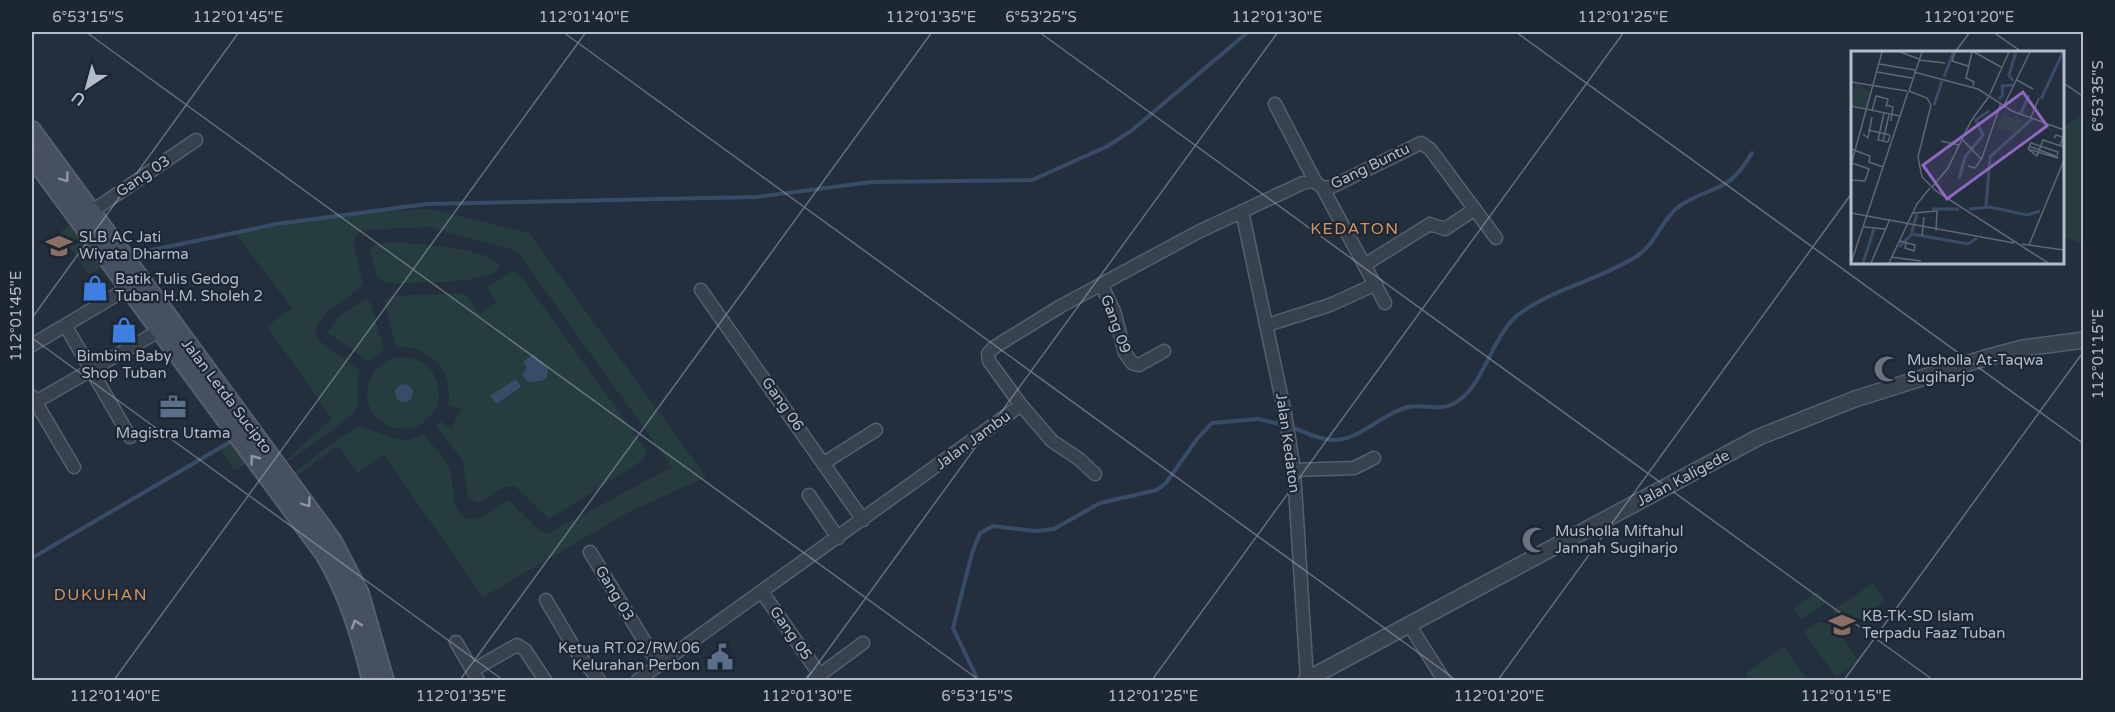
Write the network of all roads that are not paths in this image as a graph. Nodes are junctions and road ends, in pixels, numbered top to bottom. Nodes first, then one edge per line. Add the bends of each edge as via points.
1 (1275, 104) dead end
2 (32, 130) edge
3 (196, 140) dead end
4 (32, 157) edge
5 (1319, 184) junction
6 (1475, 209) junction
7 (1242, 211) junction
8 (91, 212) junction
9 (1496, 238) dead end
10 (115, 258) junction
11 (1366, 264) junction
12 (1101, 284) junction
13 (1376, 284) junction
14 (128, 288) junction
15 (700, 290) dead end
16 (1385, 303) dead end
17 (65, 325) junction
18 (1267, 325) junction
19 (159, 331) junction
20 (2084, 340) edge
21 (32, 345) edge
22 (1164, 351) dead end
23 (91, 370) junction
24 (33, 401) edge
25 (1021, 405) junction
26 (876, 430) dead end
27 (130, 437) dead end
28 (1374, 458) dead end
29 (824, 463) junction
30 (74, 467) dead end
31 (1294, 470) junction
32 (1095, 474) dead end
33 (278, 477) junction
34 (809, 495) dead end
35 (863, 520) junction
36 (838, 538) junction
37 (590, 552) dead end
38 (762, 592) junction
39 (546, 600) dead end
40 (1410, 626) junction
41 (456, 642) dead end
42 (863, 643) dead end
43 (659, 665) junction
44 (475, 675) edge
45 (817, 678) edge
46 (1307, 680) edge
47 (371, 681) edge
48 (385, 681) edge
49 (545, 681) edge
50 (599, 681) edge
51 (638, 681) edge
52 (1444, 681) edge

1 - 5 street
2 -> 8 main road, Jalan Letda Sucipto
3 - 8 street, Gang 03
4 - 10 main road, Jalan Letda Sucipto
5 - 6 street, Gang Buntu via 1330,187 1410,147 1424,144
5 - 7 street, Gang Buntu via 1278,193
5 - 11 street
6 - 9 street, Gang Buntu
6 - 11 street via 1445,229 1430,224
7 - 12 street, Jalan Jambu
7 - 18 street, Jalan Kedaton
8 - 10 main road, Jalan Letda Sucipto
10 - 14 main road, Jalan Letda Sucipto
10 - 33 main road, Jalan Letda Sucipto
11 - 13 street
12 - 22 street, Gang 09 via 1132,363 1139,365
12 - 25 street, Jalan Jambu via 989,351 989,362
13 - 16 street
13 - 18 street via 1330,305
14 - 17 street
14 - 19 main road, Jalan Letda Sucipto
15 - 29 street, Gang 06
17 - 21 street
17 - 23 street
18 - 31 street, Jalan Kedaton
19 - 23 street
33 -> 19 main road, Jalan Letda Sucipto
20 - 40 street, Jalan Kaligede via 2023,348 1985,358 1855,399 1759,437
23 - 24 street
23 - 27 street
24 - 30 street
25 - 32 street via 1052,441
25 - 35 street, Jalan Jambu
26 - 29 street
28 - 31 street via 1354,468
29 - 35 street, Gang 06
31 - 46 street, Jalan Kedaton
47 -> 33 main road, Jalan Letda Sucipto via 342,586
33 -> 48 main road, Jalan Letda Sucipto via 333,541 353,576
34 - 36 street
35 - 36 street, Jalan Jambu
36 - 38 street, Jalan Jambu
37 - 43 street, Gang 03
38 - 43 street, Jalan Jambu
38 - 45 street, Gang 05
39 - 50 street
40 - 46 street, Jalan Kaligede
40 - 52 street
41 - 44 street
42 - 45 street, Gang 05
43 - 51 street, Jalan Jambu
44 - 49 street via 517,645 525,650

